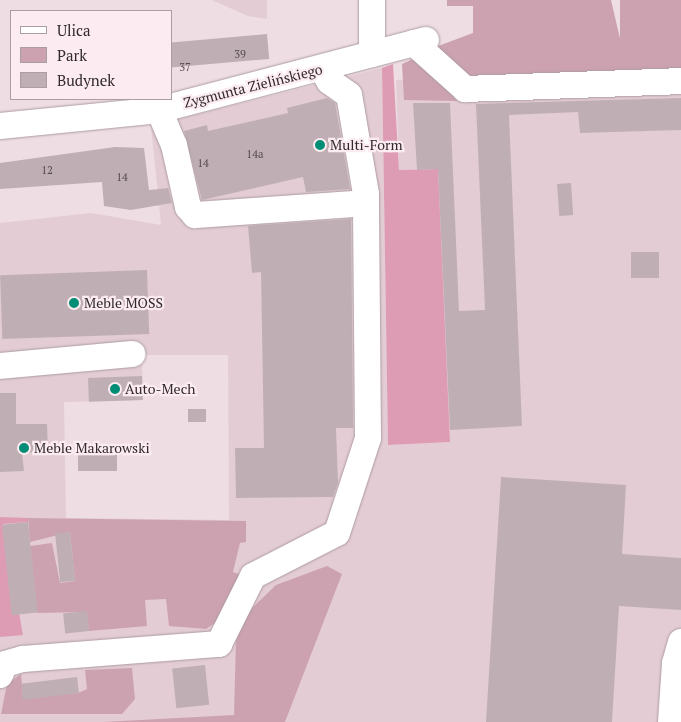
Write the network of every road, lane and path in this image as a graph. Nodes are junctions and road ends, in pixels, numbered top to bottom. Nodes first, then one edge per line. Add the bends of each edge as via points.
1 (372, 0) edge
2 (372, 54) junction
3 (322, 68) junction
4 (681, 81) edge
5 (159, 110) junction
6 (0, 126) edge
7 (366, 203) junction
8 (132, 354) dead end
9 (0, 366) edge
10 (681, 642) edge
11 (0, 675) edge
12 (671, 722) edge

1 - 2 street
2 - 3 street, Zygmunta Zielińskiego
2 - 4 street, Zygmunta Zielińskiego via 420,41 465,89
3 - 5 street, Zygmunta Zielińskiego
3 - 7 street via 329,81 349,95
5 - 6 street, Zygmunta Zielińskiego
5 - 7 street via 174,145 188,207 196,215
7 - 11 street via 368,438 337,533 253,576 219,644 23,659 5,664
8 - 9 street
10 - 12 street via 674,663

